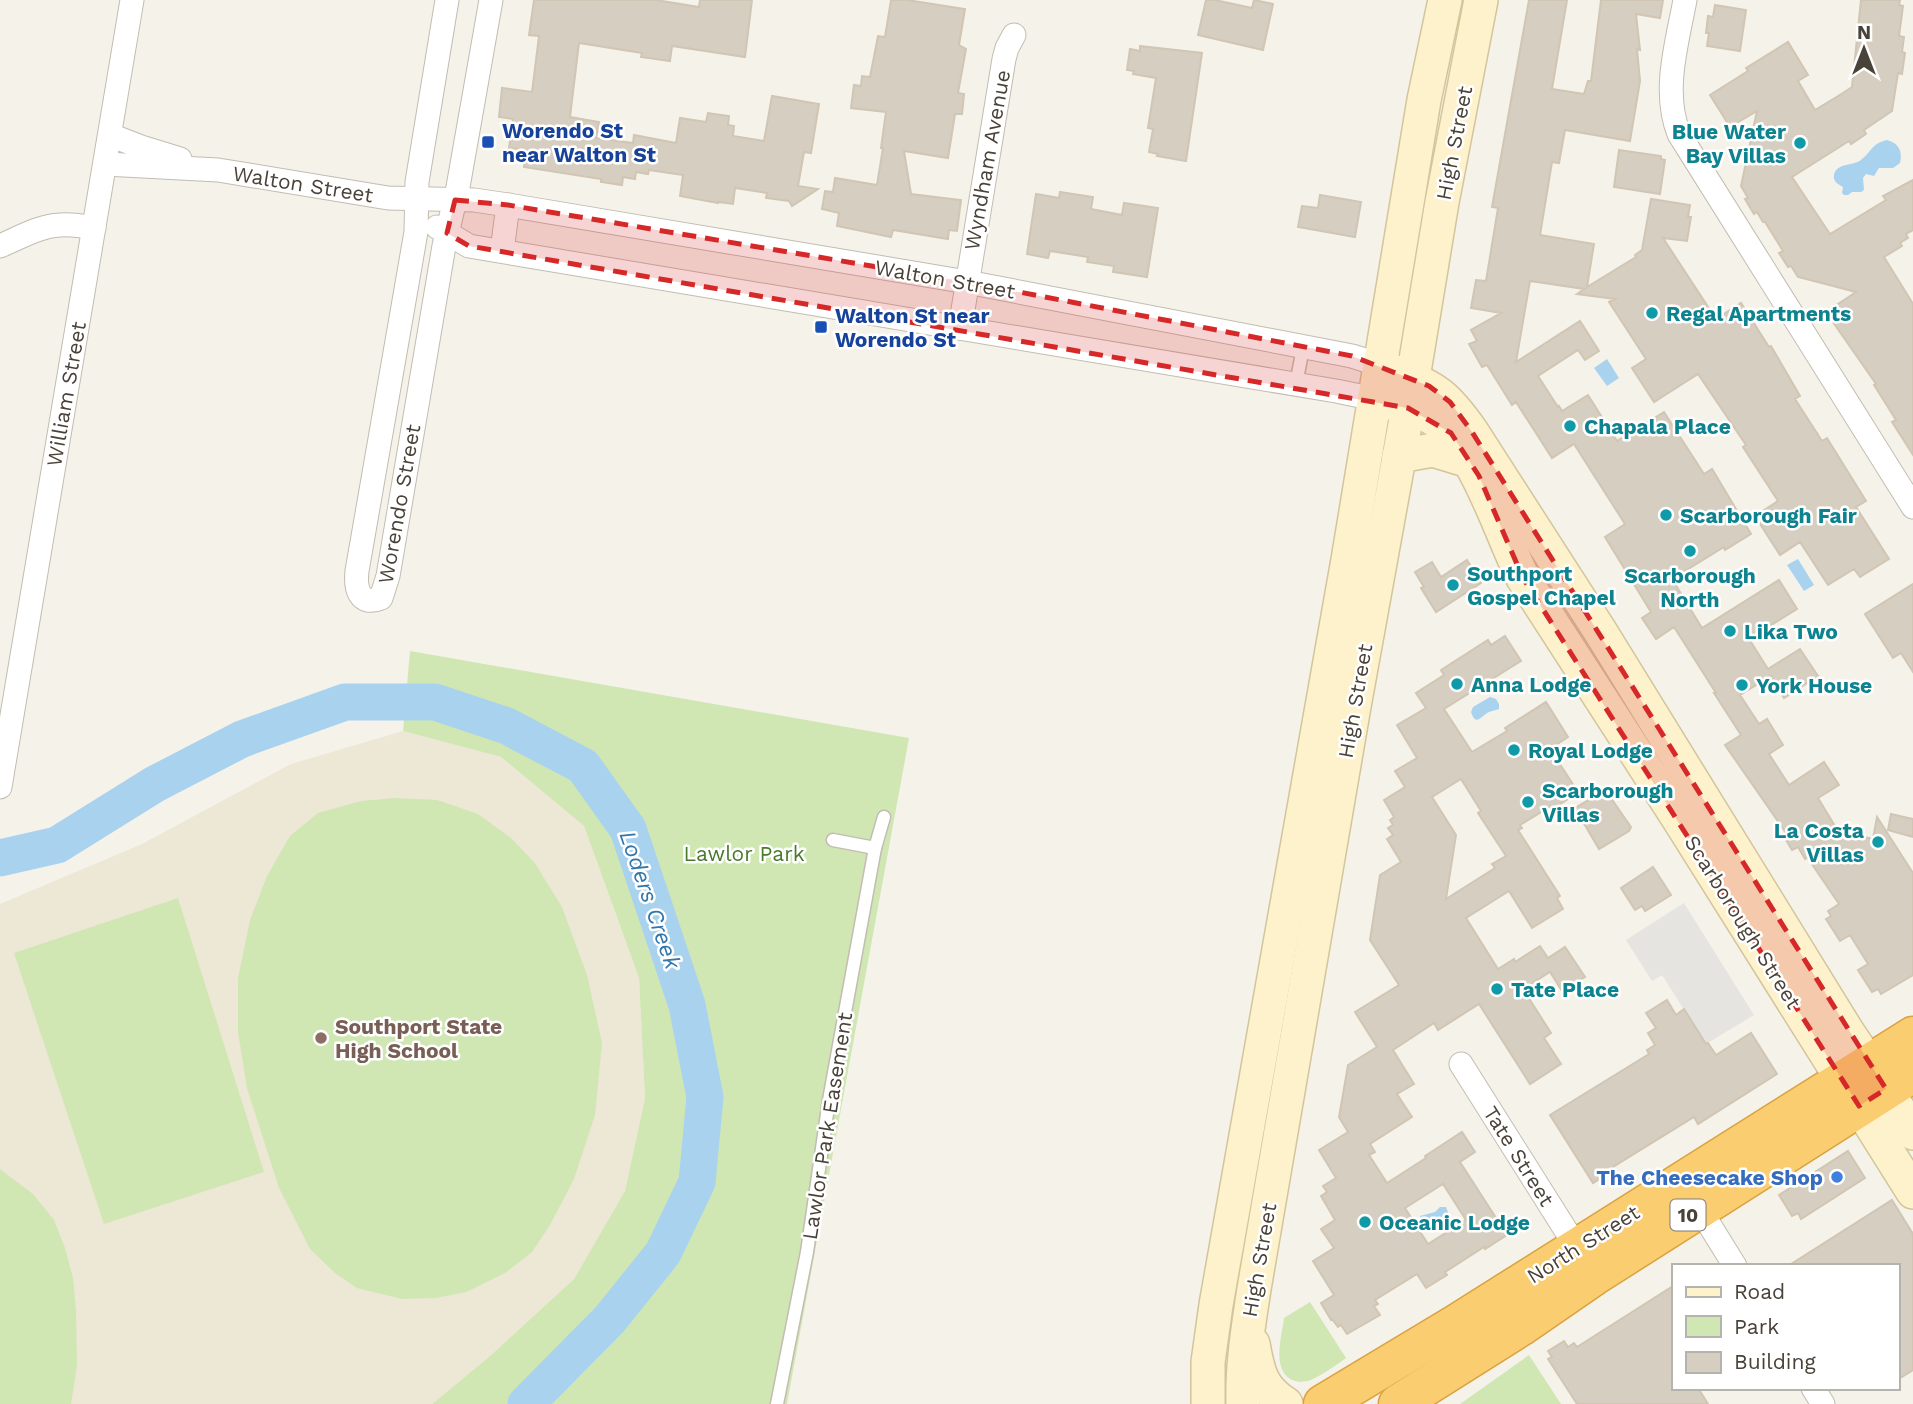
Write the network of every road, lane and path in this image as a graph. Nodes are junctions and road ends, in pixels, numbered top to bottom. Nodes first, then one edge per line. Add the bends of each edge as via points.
1 (132, 0) edge
2 (447, 0) edge
3 (491, 0) edge
4 (1445, 0) edge
5 (1481, 0) edge
6 (1685, 0) edge
7 (1014, 35) dead end
8 (110, 135) junction
9 (105, 164) junction
10 (218, 170) junction
11 (455, 200) junction
12 (508, 205) junction
13 (416, 207) junction
14 (94, 228) junction
15 (447, 233) junction
16 (0, 246) edge
17 (502, 251) junction
18 (967, 282) junction
19 (960, 328) junction
20 (1303, 348) junction
21 (1381, 365) junction
22 (1296, 384) junction
23 (1411, 393) junction
24 (1375, 399) junction
25 (400, 415) junction
26 (1399, 456) junction
27 (1469, 461) junction
28 (1913, 507) edge
29 (1526, 548) junction
30 (1343, 675) junction
31 (0, 787) edge
32 (884, 817) dead end
33 (833, 840) dead end
34 (875, 848) junction
35 (1913, 1036) edge
36 (1461, 1064) dead end
37 (1874, 1082) edge
38 (1913, 1133) edge
39 (1258, 1167) junction
40 (1913, 1192) edge
41 (1699, 1208) junction
42 (1577, 1248) junction
43 (1734, 1264) edge
44 (1248, 1324) junction
45 (777, 1404) edge
46 (1208, 1404) edge
47 (1243, 1404) edge
48 (1286, 1404) edge
49 (1323, 1404) edge
50 (1398, 1404) edge

1 - 8 street, William Street
2 - 13 street, Worendo Street
3 - 11 street, Worendo Street
4 - 21 main road, High Street
5 - 23 main road, High Street
6 - 28 street via 1671,79 1672,111 1679,134
7 - 18 street, Wyndham Avenue via 1004,59
8 - 9 street, William Street
8 - 10 street, Walton Street
9 - 10 street, Walton Street
9 - 14 street, William Street
10 - 13 street, Walton Street via 388,198
11 - 12 street, Walton Street
11 - 13 street, Walton Street
11 - 15 street, Worendo Street
12 - 17 street
12 - 18 street, Walton Street
13 - 15 street, Walton Street
13 - 25 street, Worendo Street
14 - 16 street via 57,225
14 - 31 street, William Street
15 - 17 street, Walton Street via 469,246
15 - 25 street, Worendo Street
17 - 19 street, Walton Street
18 - 19 street, Wyndham Avenue
18 - 20 street, Walton Street
19 - 22 street, Walton Street
20 - 21 street, Walton Street
20 - 22 lane
21 - 23 main road, Scarborough Street
21 - 24 main road, High Street
22 - 24 street, Walton Street
23 - 24 main road, Scarborough Street
23 - 26 main road, High Street
23 - 27 main road, Scarborough Street via 1445,426
23 - 29 main road, Scarborough Street via 1442,395 1460,414
24 - 30 main road, High Street via 1348,560
25 - 25 street, Worendo Street via 385,588 381,598 366,600 356,583
26 - 27 main road via 1433,450
26 - 30 main road, High Street
27 - 29 main road, Scarborough Street via 1492,504
29 - 37 main road, Scarborough Street via 1523,578 1681,795
30 - 39 main road, High Street
32 - 34 lane, Lawlor Park Easement
33 - 34 lane
34 - 45 lane, Lawlor Park Easement
35 - 37 highway, North Street / 10
36 - 42 street, Tate Street
37 - 38 main road, Scarborough Street
37 - 40 main road, Scarborough Street
37 - 41 highway, North Street / 10
37 - 42 highway, North Street / 10
39 - 44 main road, High Street
39 - 46 main road, High Street via 1213,1324
41 - 43 street
41 - 50 highway, North Street / 10
42 - 49 highway, North Street / 10
44 - 47 main road, High Street
44 - 48 main road via 1258,1371 1272,1394

